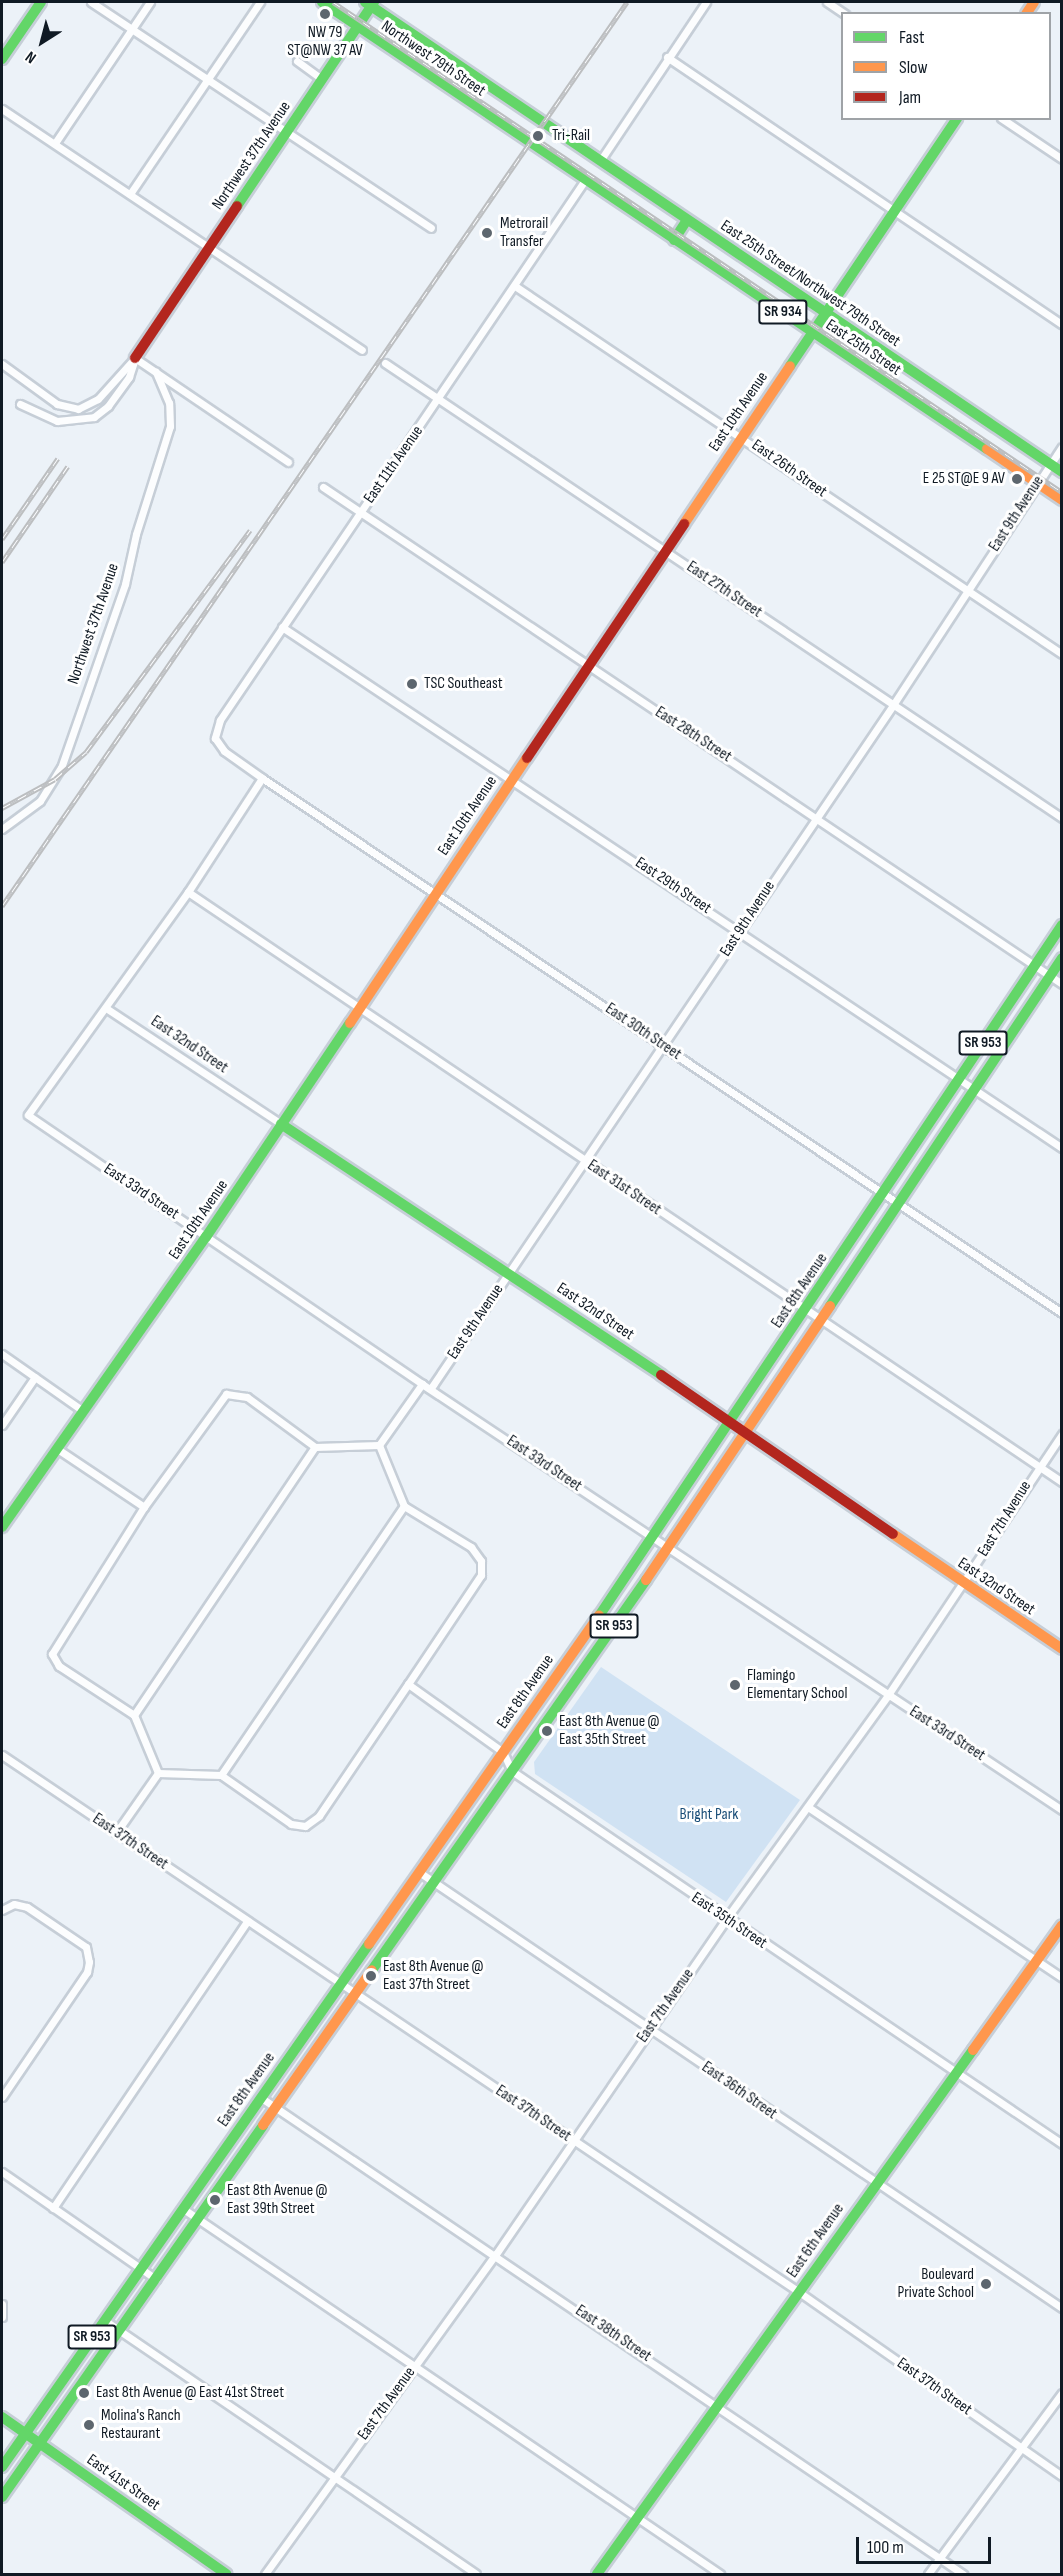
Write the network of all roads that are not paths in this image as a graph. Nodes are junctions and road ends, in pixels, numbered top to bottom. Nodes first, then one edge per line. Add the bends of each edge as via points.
1 (41, 2) edge
2 (91, 2) edge
3 (150, 2) edge
4 (260, 2) edge
5 (322, 2) edge
6 (706, 2) edge
7 (827, 2) edge
8 (370, 3) edge
9 (842, 12) edge
10 (358, 26) junction
11 (132, 28) junction
12 (5, 45) edge
13 (667, 57) junction
14 (2, 59) edge
15 (297, 61) dead end
16 (209, 79) junction
17 (322, 79) junction
18 (2, 109) edge
19 (956, 120) edge
20 (1004, 120) edge
21 (540, 122) joint
22 (286, 132) junction
23 (527, 142) joint
24 (55, 143) junction
25 (1062, 159) edge
26 (600, 161) junction
27 (585, 180) junction
28 (130, 194) junction
29 (896, 210) junction
30 (687, 220) junction
31 (431, 228) dead end
32 (674, 240) junction
33 (209, 247) junction
34 (515, 286) junction
35 (826, 312) junction
36 (1062, 324) edge
37 (812, 332) junction
38 (362, 350) dead end
39 (135, 358) junction
40 (385, 363) dead end
41 (2, 364) edge
42 (156, 372) junction
43 (440, 399) junction
44 (20, 404) dead end
45 (741, 435) junction
46 (1062, 447) edge
47 (288, 462) dead end
48 (1050, 464) junction
49 (1062, 472) edge
50 (1037, 484) junction
51 (323, 487) dead end
52 (1062, 500) edge
53 (360, 512) junction
54 (666, 551) junction
55 (966, 591) junction
56 (282, 627) junction
57 (1062, 654) edge
58 (588, 665) junction
59 (893, 705) junction
60 (224, 751) joint
61 (512, 777) junction
62 (262, 778) junction
63 (815, 816) junction
64 (1062, 818) edge
65 (2, 830) edge
66 (188, 892) junction
67 (435, 892) junction
68 (1062, 925) edge
69 (740, 931) junction
70 (1062, 958) edge
71 (1034, 966) junction
72 (1050, 976) junction
73 (1062, 984) edge
74 (106, 1008) junction
75 (359, 1008) junction
76 (662, 1045) junction
77 (958, 1080) junction
78 (974, 1091) junction
79 (281, 1124) junction
80 (1062, 1148) edge
81 (585, 1162) junction
82 (882, 1195) junction
83 (897, 1205) junction
84 (206, 1237) junction
85 (510, 1272) junction
86 (806, 1309) junction
87 (1062, 1313) edge
88 (821, 1319) junction
89 (2, 1354) edge
90 (35, 1377) junction
91 (422, 1384) junction
92 (431, 1388) junction
93 (83, 1411) junction
94 (730, 1423) junction
95 (2, 1425) edge
96 (745, 1433) junction
97 (1062, 1434) edge
98 (379, 1445) junction
99 (315, 1447) junction
100 (56, 1448) junction
101 (1038, 1466) junction
102 (1062, 1482) edge
103 (404, 1506) junction
104 (144, 1507) junction
105 (2, 1527) edge
106 (653, 1538) junction
107 (668, 1548) junction
108 (964, 1583) junction
109 (1062, 1649) edge
110 (408, 1684) junction
111 (888, 1695) junction
112 (134, 1716) junction
113 (502, 1752) junction
114 (2, 1755) edge
115 (512, 1771) junction
116 (158, 1773) junction
117 (220, 1775) junction
118 (808, 1807) junction
119 (1062, 1810) edge
120 (116, 1833) junction
121 (419, 1872) junction
122 (435, 1883) junction
123 (2, 1910) edge
124 (726, 1919) junction
125 (246, 1921) junction
126 (1062, 1925) edge
127 (1037, 1962) junction
128 (1062, 1978) edge
129 (340, 1984) junction
130 (355, 1994) junction
131 (650, 2029) junction
132 (955, 2073) junction
133 (2, 2097) edge
134 (260, 2097) junction
135 (276, 2107) junction
136 (572, 2140) junction
137 (1062, 2144) edge
138 (2, 2172) edge
139 (874, 2184) junction
140 (53, 2208) junction
141 (182, 2208) junction
142 (198, 2218) junction
143 (496, 2254) junction
144 (140, 2268) junction
145 (156, 2279) junction
146 (799, 2292) junction
147 (1062, 2308) edge
148 (104, 2320) junction
149 (119, 2331) junction
150 (414, 2366) junction
151 (1062, 2393) edge
152 (719, 2405) junction
153 (2, 2417) edge
154 (26, 2432) junction
155 (40, 2442) junction
156 (1021, 2448) junction
157 (2, 2467) edge
158 (1062, 2476) edge
159 (333, 2478) junction
160 (2, 2497) edge
161 (638, 2519) junction
162 (940, 2559) junction
163 (226, 2574) edge
164 (265, 2574) edge
165 (476, 2574) edge
166 (597, 2574) edge
167 (720, 2574) edge
168 (928, 2574) edge
169 (963, 2574) edge

1 - 12 main road
2 - 11 street
3 - 11 street
4 - 16 street
5 - 10 main road, Northwest 79th Street / SR 934
6 - 13 street
7 - 9 street
8 - 10 main road, Northwest 37th Avenue
8 - 21 main road, Northwest 79th Street / SR 934
10 - 17 main road, Northwest 37th Avenue
10 - 23 main road, Northwest 79th Street / SR 934
11 - 16 street
11 - 24 street
12 - 14 main road
13 - 26 street
13 - 29 street
15 - 17 street
16 - 22 street
16 - 28 street
17 - 22 main road, Northwest 37th Avenue
18 - 24 street
19 - 29 main road, East 10th Avenue
20 - 25 street
21 - 26 main road, East 25th Street/Northwest 79th Street / SR 934
22 - 31 street
22 - 33 main road, Northwest 37th Avenue
23 - 27 main road, East 25th Street / SR 934
24 - 28 street
26 - 30 main road, East 25th Street/Northwest 79th Street / SR 934
27 - 32 main road, East 25th Street / SR 934
27 - 34 street, East 11th Avenue
28 - 33 street
29 - 35 main road, East 10th Avenue
29 - 36 street
30 - 32 main road
30 - 35 main road, East 25th Street/Northwest 79th Street / SR 934
32 - 37 main road, East 25th Street / SR 934
33 - 38 street
33 - 39 main road, Northwest 37th Avenue
34 - 43 street, East 11th Avenue
34 - 45 street, East 26th Street
35 - 37 main road, East 10th Avenue
35 - 48 main road, East 25th Street/Northwest 79th Street / SR 934
37 - 45 main road, East 10th Avenue
37 - 50 main road, East 25th Street / SR 934
39 - 41 street, Northwest 37th Avenue via 98,399 78,409 57,404
39 - 42 street
39 - 44 street, Northwest 37th Avenue via 125,382 108,406 94,417 57,421
40 - 43 street, East 27th Street
42 - 47 street
42 - 65 street, Northwest 37th Avenue via 169,404 170,426 125,584 61,768 40,801
43 - 53 street, East 11th Avenue
43 - 54 street, East 27th Street
45 - 54 main road, East 10th Avenue
45 - 55 street, East 26th Street
46 - 48 street, East 9th Avenue
48 - 49 main road, East 25th Street/Northwest 79th Street / SR 934
48 - 50 street, East 9th Avenue
50 - 52 main road, East 25th Street / SR 934
50 - 55 street, East 9th Avenue
51 - 53 street, East 28th Street
53 - 56 street, East 11th Avenue
53 - 58 street, East 28th Street
54 - 58 main road, East 10th Avenue
54 - 59 street, East 27th Street
55 - 57 street, East 26th Street
55 - 59 street, East 9th Avenue
56 - 60 street, East 11th Avenue via 220,720 215,738
56 - 61 street, East 29th Street
58 - 61 main road, East 10th Avenue
58 - 63 street, East 28th Street
59 - 63 street, East 9th Avenue
59 - 64 street, East 27th Street
60 - 62 street, East 30th Street
61 - 67 main road, East 10th Avenue
61 - 69 street, East 29th Street
62 - 66 street
62 - 67 street, East 30th Street
63 - 69 street, East 9th Avenue
63 - 71 street, East 28th Street
66 - 74 street
66 - 75 street, East 31st Street
67 - 75 main road, East 10th Avenue
67 - 76 street, East 30th Street
68 - 71 main road, East 8th Avenue / SR 953
69 - 76 street, East 9th Avenue
69 - 77 street, East 29th Street
70 - 72 main road, East 8th Avenue / SR 953
71 - 72 street, East 28th Street
71 - 77 main road, East 8th Avenue / SR 953
72 - 73 street, East 28th Street
72 - 78 main road, East 8th Avenue / SR 953
74 - 79 street, East 32nd Street
74 - 84 street, East 33rd Street via 28,1115
75 - 79 main road, East 10th Avenue
75 - 81 street, East 31st Street
76 - 81 street, East 9th Avenue
76 - 82 street, East 30th Street
77 - 78 street, East 29th Street
77 - 82 main road, East 8th Avenue / SR 953
78 - 80 street, East 29th Street
78 - 83 main road, East 8th Avenue / SR 953
79 - 84 main road, East 10th Avenue
79 - 85 main road, East 32nd Street
81 - 85 street, East 9th Avenue
81 - 86 street, East 31st Street
82 - 83 street, East 30th Street
82 - 86 main road, East 8th Avenue / SR 953
83 - 87 street, East 30th Street
83 - 88 main road, East 8th Avenue / SR 953
84 - 91 street, East 33rd Street
84 - 93 main road, East 10th Avenue
85 - 92 street, East 9th Avenue
85 - 94 main road, East 32nd Street
86 - 88 street, East 31st Street
86 - 94 main road, East 8th Avenue / SR 953
88 - 96 main road, East 8th Avenue / SR 953
88 - 101 street, East 31st Street
89 - 90 street
90 - 93 street
90 - 95 street
91 - 92 street, East 33rd Street
91 - 98 street
92 - 106 street, East 33rd Street
93 - 100 main road, East 10th Avenue
94 - 96 main road, East 32nd Street
94 - 106 main road, East 8th Avenue / SR 953
96 - 107 main road, East 8th Avenue / SR 953
96 - 108 main road, East 32nd Street
97 - 101 street, East 7th Avenue
98 - 99 street
98 - 103 street
99 - 104 street via 247,1397 226,1394
99 - 112 street
100 - 104 street
100 - 105 main road, East 10th Avenue
101 - 102 street, East 31st Street
101 - 108 street, East 7th Avenue
103 - 110 street via 471,1547 481,1561 481,1575
103 - 117 street
104 - 112 street via 52,1654 59,1666
106 - 107 street, East 33rd Street
106 - 113 main road, East 8th Avenue / SR 953
107 - 111 street, East 33rd Street
107 - 115 main road, East 8th Avenue / SR 953
108 - 109 main road, East 32nd Street
108 - 111 street, East 7th Avenue
110 - 113 street, East 35th Street
110 - 117 street via 319,1816 305,1826 291,1824
111 - 118 street, East 7th Avenue
111 - 119 street, East 33rd Street
112 - 116 street
113 - 115 street, East 35th Street
113 - 121 main road, East 8th Avenue / SR 953
114 - 120 street, East 37th Street
115 - 122 main road, East 8th Avenue / SR 953
115 - 124 street, East 35th Street
116 - 117 street
116 - 120 street
118 - 124 street, East 7th Avenue
118 - 127 street
120 - 125 street, East 37th Street
121 - 122 street, East 36th Street
121 - 129 main road, East 8th Avenue / SR 953
122 - 130 main road, East 8th Avenue / SR 953
122 - 131 street, East 36th Street
123 - 133 street via 14,1904 27,1907 86,1947 89,1962 87,1972
124 - 131 street, East 7th Avenue
124 - 132 street, East 35th Street
125 - 129 street, East 37th Street
125 - 140 street
126 - 127 main road, East 6th Avenue
127 - 128 street
127 - 132 main road, East 6th Avenue
129 - 130 street, East 37th Street
129 - 134 main road, East 8th Avenue / SR 953
130 - 135 main road, East 8th Avenue / SR 953
130 - 136 street, East 37th Street
131 - 136 street, East 7th Avenue
131 - 139 street, East 36th Street
132 - 137 street, East 35th Street
132 - 139 main road, East 6th Avenue
134 - 135 street, East 38th Street
134 - 141 main road, East 8th Avenue / SR 953
135 - 142 main road, East 8th Avenue / SR 953
135 - 143 street, East 38th Street
136 - 143 street, East 7th Avenue
136 - 146 street, East 37th Street
138 - 140 street
139 - 146 main road, East 6th Avenue
139 - 147 street, East 36th Street
140 - 144 street
141 - 142 street
141 - 144 main road, East 8th Avenue / SR 953
142 - 145 main road, East 8th Avenue / SR 953
142 - 150 street
143 - 150 street, East 7th Avenue
143 - 152 street, East 38th Street
144 - 145 street
144 - 148 main road, East 8th Avenue / SR 953
145 - 149 main road, East 8th Avenue / SR 953
146 - 152 main road, East 6th Avenue
146 - 156 street, East 37th Street
148 - 149 street
148 - 154 main road, East 8th Avenue / SR 953
149 - 155 main road, East 8th Avenue / SR 953
149 - 159 street
150 - 159 street, East 7th Avenue
150 - 161 street
151 - 156 street
152 - 161 main road, East 6th Avenue
152 - 162 street, East 38th Street
153 - 154 main road, East 41st Street
154 - 155 main road, East 41st Street
154 - 157 main road, East 8th Avenue / SR 953
155 - 160 main road, East 8th Avenue / SR 953
155 - 163 main road, East 41st Street
156 - 158 street, East 37th Street
156 - 162 street
159 - 164 street, East 7th Avenue
159 - 165 street
161 - 166 main road, East 6th Avenue
161 - 167 street
162 - 168 street
162 - 169 street, East 38th Street

